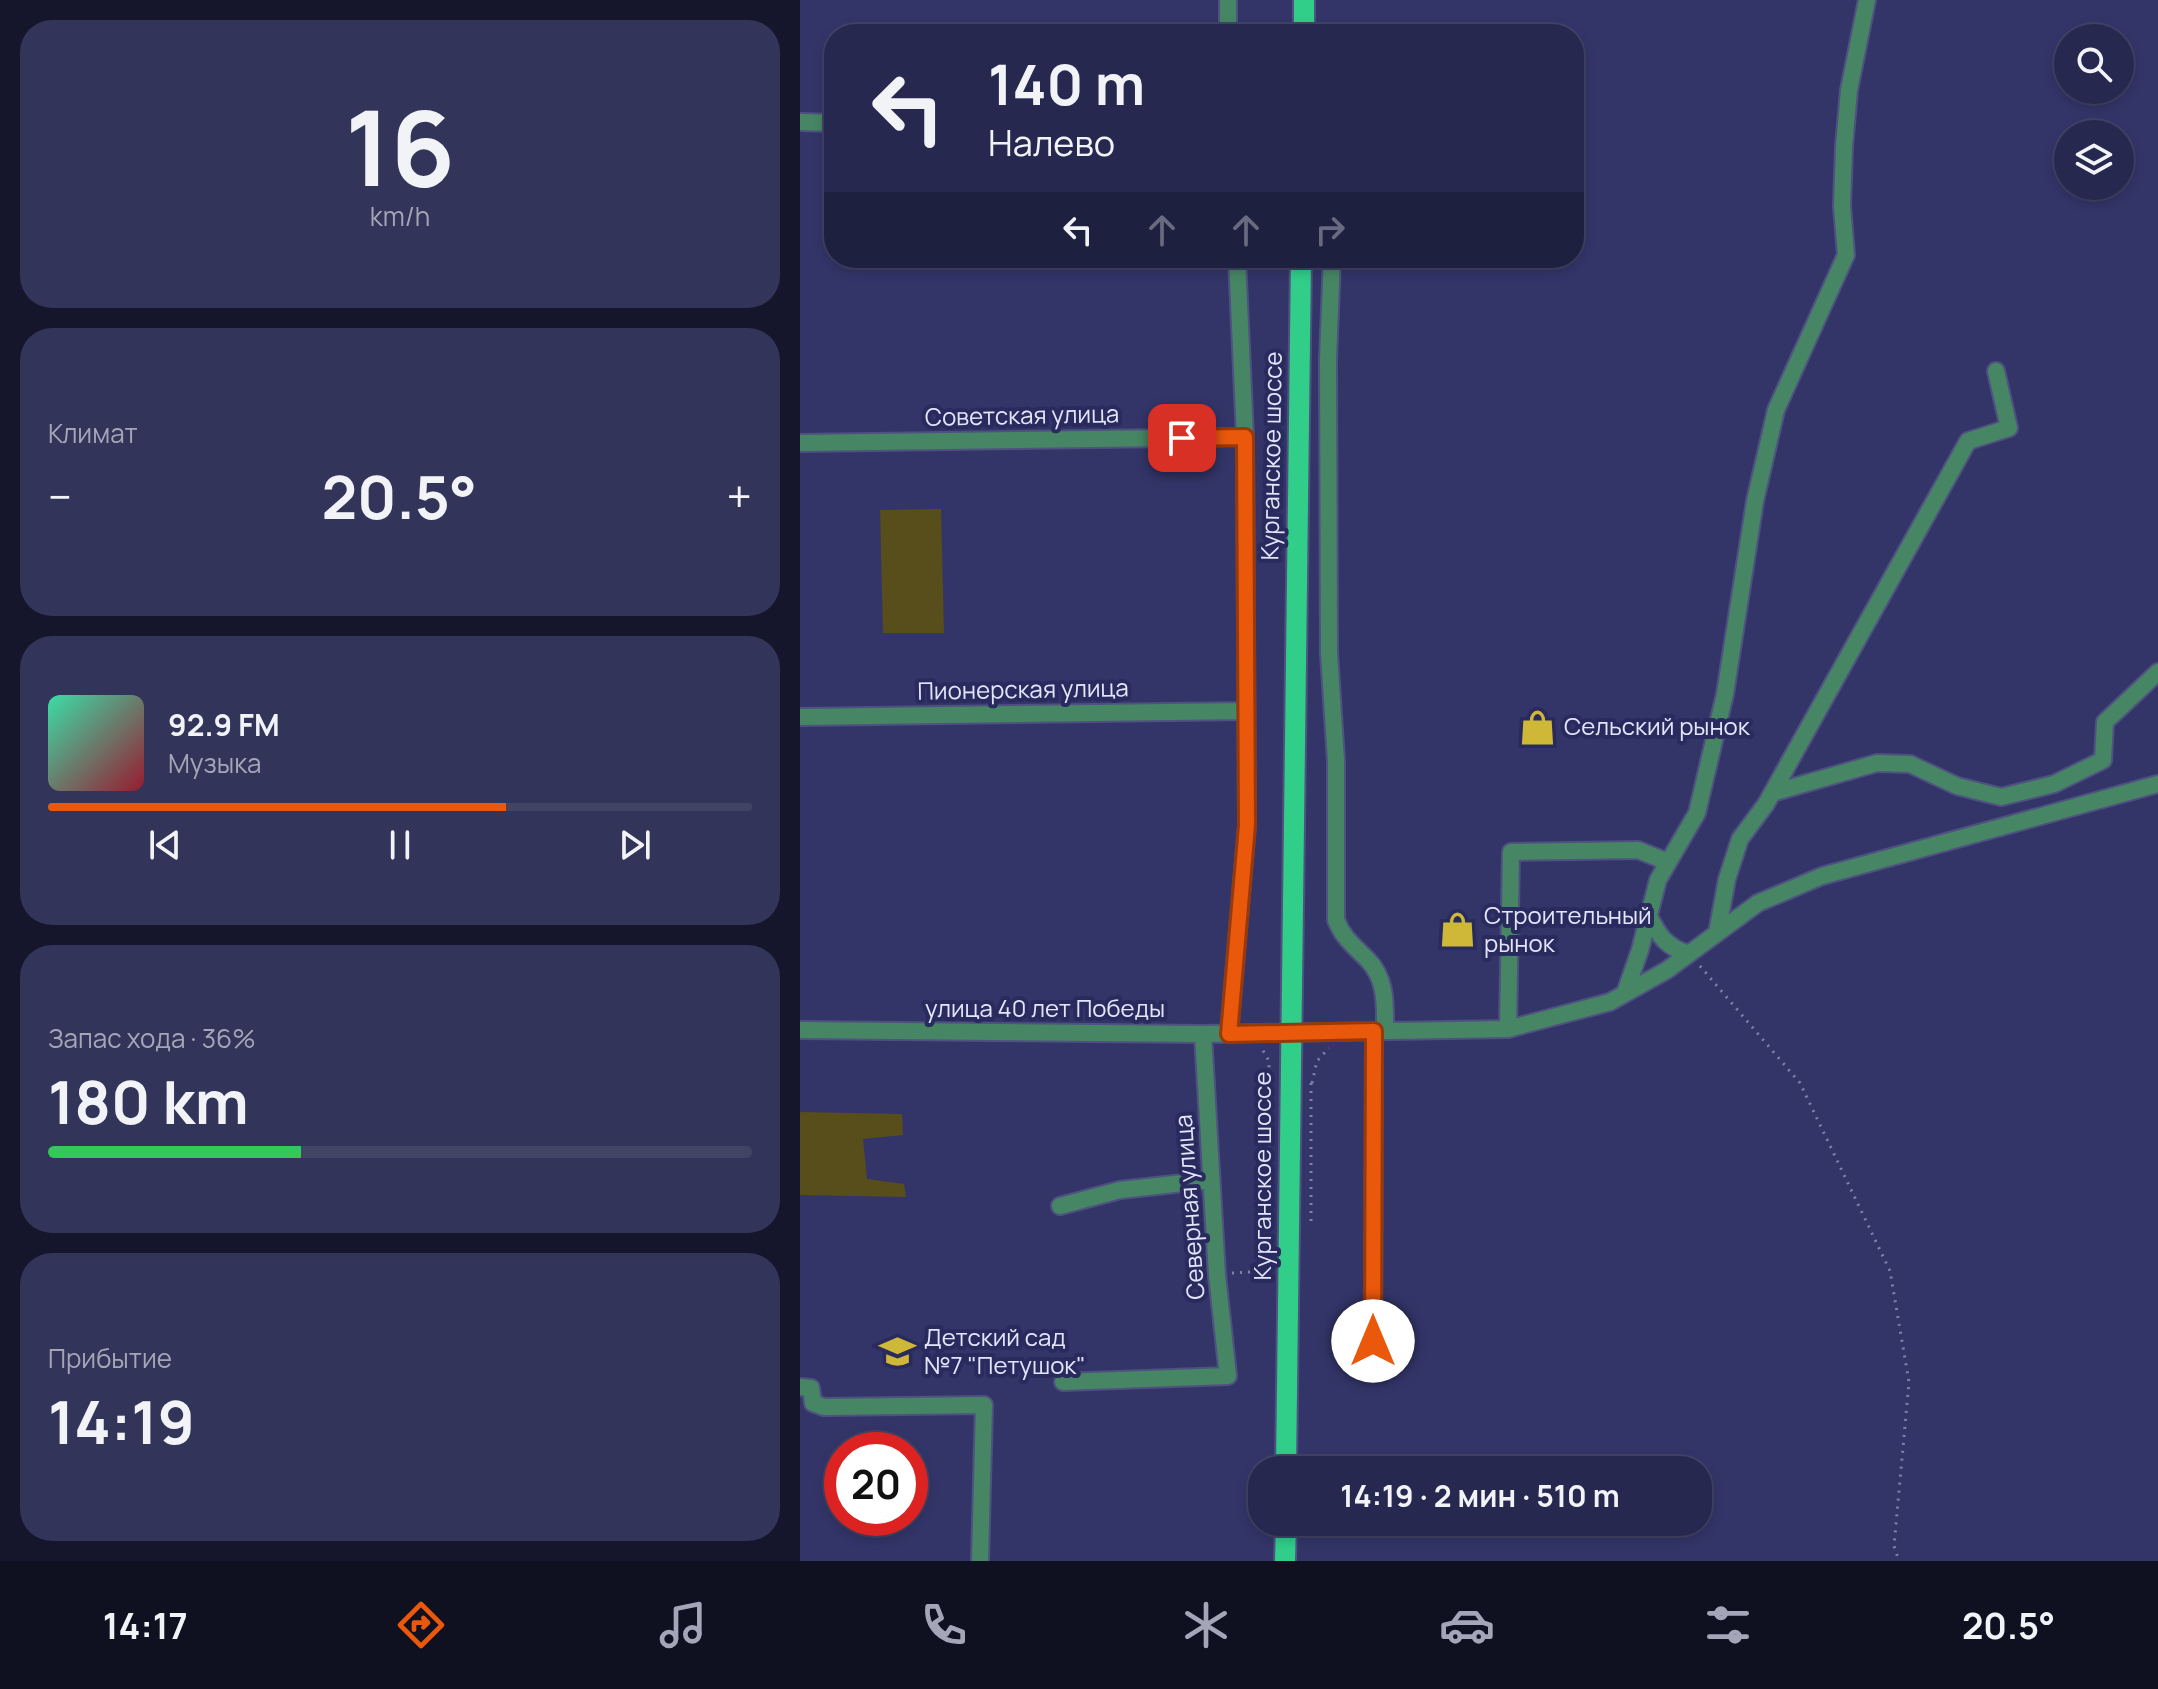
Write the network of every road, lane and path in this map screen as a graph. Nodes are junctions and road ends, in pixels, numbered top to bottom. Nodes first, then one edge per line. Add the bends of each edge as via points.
1 (1228, 0) edge
2 (1304, 0) edge
3 (1867, 0) edge
4 (1228, 24) edge
5 (1304, 24) edge
6 (800, 122) edge
7 (824, 123) edge
8 (1237, 268) edge
9 (1301, 268) edge
10 (1332, 268) edge
11 (1996, 371) dead end
12 (1245, 437) junction
13 (800, 443) edge
14 (2158, 672) edge
15 (1246, 711) junction
16 (800, 717) edge
17 (2158, 784) edge
18 (1772, 793) junction
19 (1668, 862) junction
20 (1649, 916) junction
21 (1717, 933) junction
22 (1689, 954) junction
23 (1625, 993) junction
24 (1508, 1029) junction
25 (800, 1030) edge
26 (1380, 1031) junction
27 (1349, 1032) junction
28 (1290, 1033) junction
29 (1203, 1034) junction
30 (1229, 1034) junction
31 (1254, 1043) dead end
32 (1211, 1180) junction
33 (1060, 1206) dead end
34 (1311, 1221) dead end
35 (1217, 1275) junction
36 (1373, 1341) dead end
37 (1063, 1382) dead end
38 (800, 1387) edge
39 (1286, 1456) edge
40 (1286, 1536) edge
41 (980, 1561) edge
42 (1285, 1561) edge
43 (1899, 1561) edge

1 - 4 street
2 - 5 main road
3 - 19 street via 1844,147 1846,255 1776,410 1701,798
6 - 7 street
8 - 12 street
9 - 28 main road, Курганское шоссе
10 - 26 street via 1329,653 1336,761 1336,920 1342,936 1370,962 1382,983
11 - 18 street via 2009,428 1968,441
12 - 13 street, Советская улица
12 - 15 street
14 - 18 street via 2105,722 2103,760 2054,784 2001,797 1957,786 1910,764 1877,763
15 - 16 street, Пионерская улица
15 - 30 street via 1247,825
17 - 21 street, улица 40 лет Победы via 1822,876 1758,903
18 - 21 street via 1740,839
19 - 20 street
19 - 24 street via 1638,850 1511,852
20 - 22 street via 1660,938
20 - 23 street
21 - 22 street, улица 40 лет Победы
22 - 23 street, улица 40 лет Победы
22 - 43 path via 1800,1083 1890,1271 1909,1382 1894,1546
23 - 24 street, улица 40 лет Победы via 1610,1002
24 - 26 street, улица 40 лет Победы
25 - 29 street, улица 40 лет Победы
26 - 27 street, улица 40 лет Победы
26 - 36 street
27 - 28 street, улица 40 лет Победы
27 - 34 path via 1317,1061 1312,1083
28 - 30 street, улица 40 лет Победы
28 - 39 main road, Курганское шоссе
29 - 30 street, улица 40 лет Победы
29 - 32 street, Северная улица
31 - 35 path via 1269,1061 1269,1257 1250,1272
32 - 33 street via 1120,1190
32 - 35 street, Северная улица
35 - 37 street, Северная улица via 1228,1376
38 - 41 street via 811,1388 813,1403 824,1407 984,1405
40 - 42 main road

